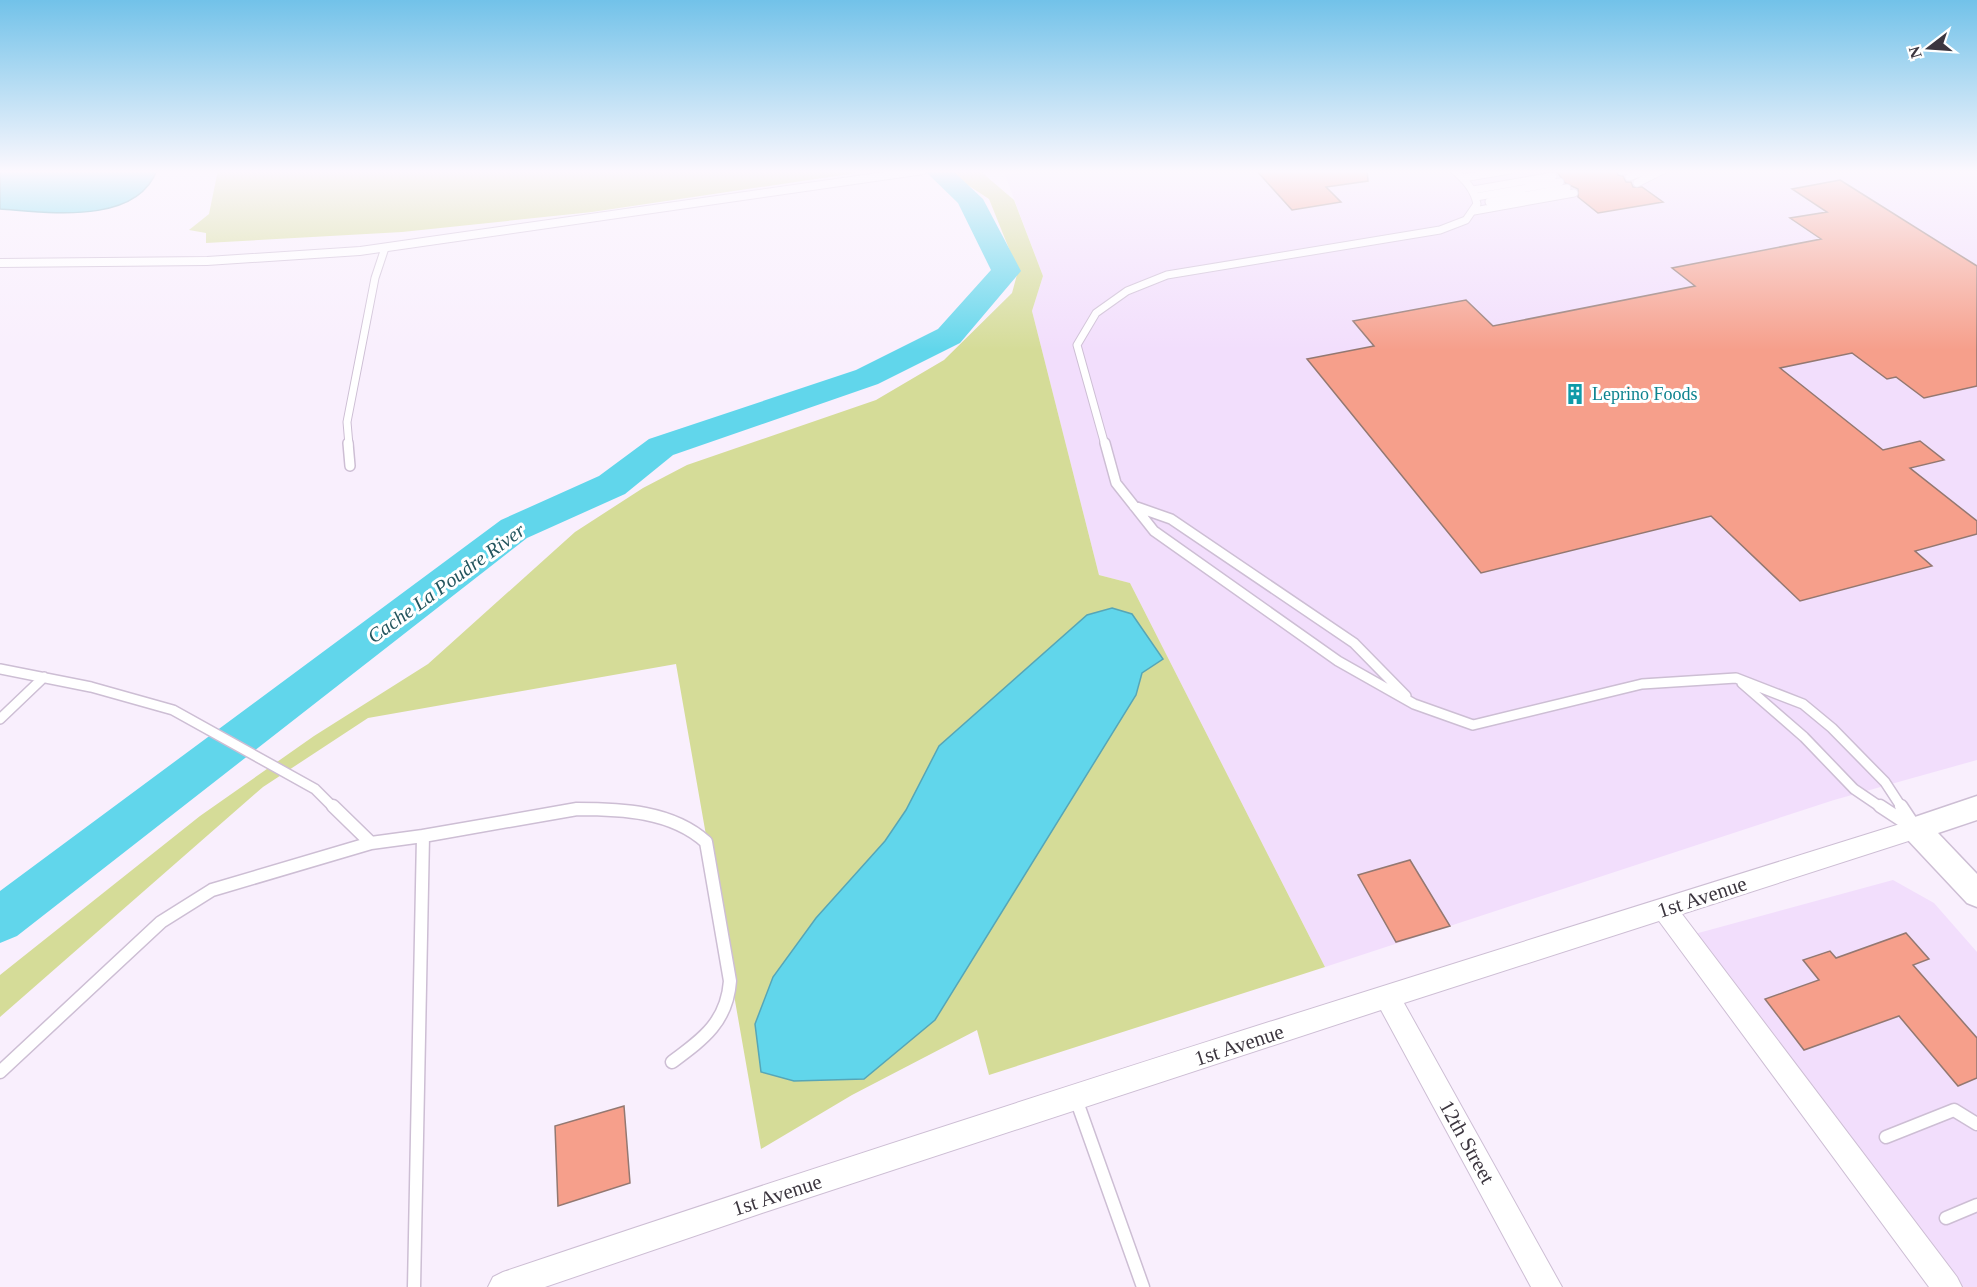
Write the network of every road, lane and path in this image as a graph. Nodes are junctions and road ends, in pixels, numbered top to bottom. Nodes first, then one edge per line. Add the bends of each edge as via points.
1 (509, 230) edge
2 (1440, 230) edge
3 (385, 248) junction
4 (0, 263) edge
5 (350, 466) dead end
6 (1134, 506) junction
7 (0, 669) edge
8 (44, 677) junction
9 (1736, 678) junction
10 (1414, 704) junction
11 (0, 719) edge
12 (1977, 808) edge
13 (1916, 829) junction
14 (423, 836) junction
15 (371, 843) junction
16 (1977, 894) edge
17 (1664, 909) junction
18 (1387, 996) junction
19 (672, 1062) dead end
20 (0, 1072) edge
21 (1076, 1099) junction
22 (1977, 1124) edge
23 (1886, 1137) dead end
24 (1977, 1205) edge
25 (1946, 1218) dead end
26 (414, 1287) edge
27 (503, 1287) edge
28 (1143, 1287) edge
29 (1547, 1287) edge
30 (1947, 1287) edge

1 - 3 street
2 - 6 lane via 1167,275 1127,291 1096,313 1077,345 1116,483
3 - 4 street via 207,261
3 - 5 lane via 375,278 347,422
6 - 10 lane via 1154,531 1328,654
6 - 10 lane via 1171,519 1353,643
7 - 8 lane
8 - 11 lane
8 - 15 lane via 173,710 315,789
9 - 10 lane via 1642,684 1473,725
9 - 13 lane via 1854,789
9 - 13 lane via 1803,704 1832,728 1885,782
12 - 13 street, 1st Avenue
13 - 16 street
13 - 17 street, 1st Avenue
14 - 15 lane
14 - 19 lane via 599,808 681,824 700,834 706,842 730,998 715,1026
14 - 26 lane
15 - 20 lane via 212,890 161,922
17 - 18 street, 1st Avenue
17 - 30 street
18 - 21 street, 1st Avenue
18 - 29 street, 12th Street
21 - 27 street, 1st Avenue
21 - 28 lane
22 - 23 lane via 1954,1110
24 - 25 lane

